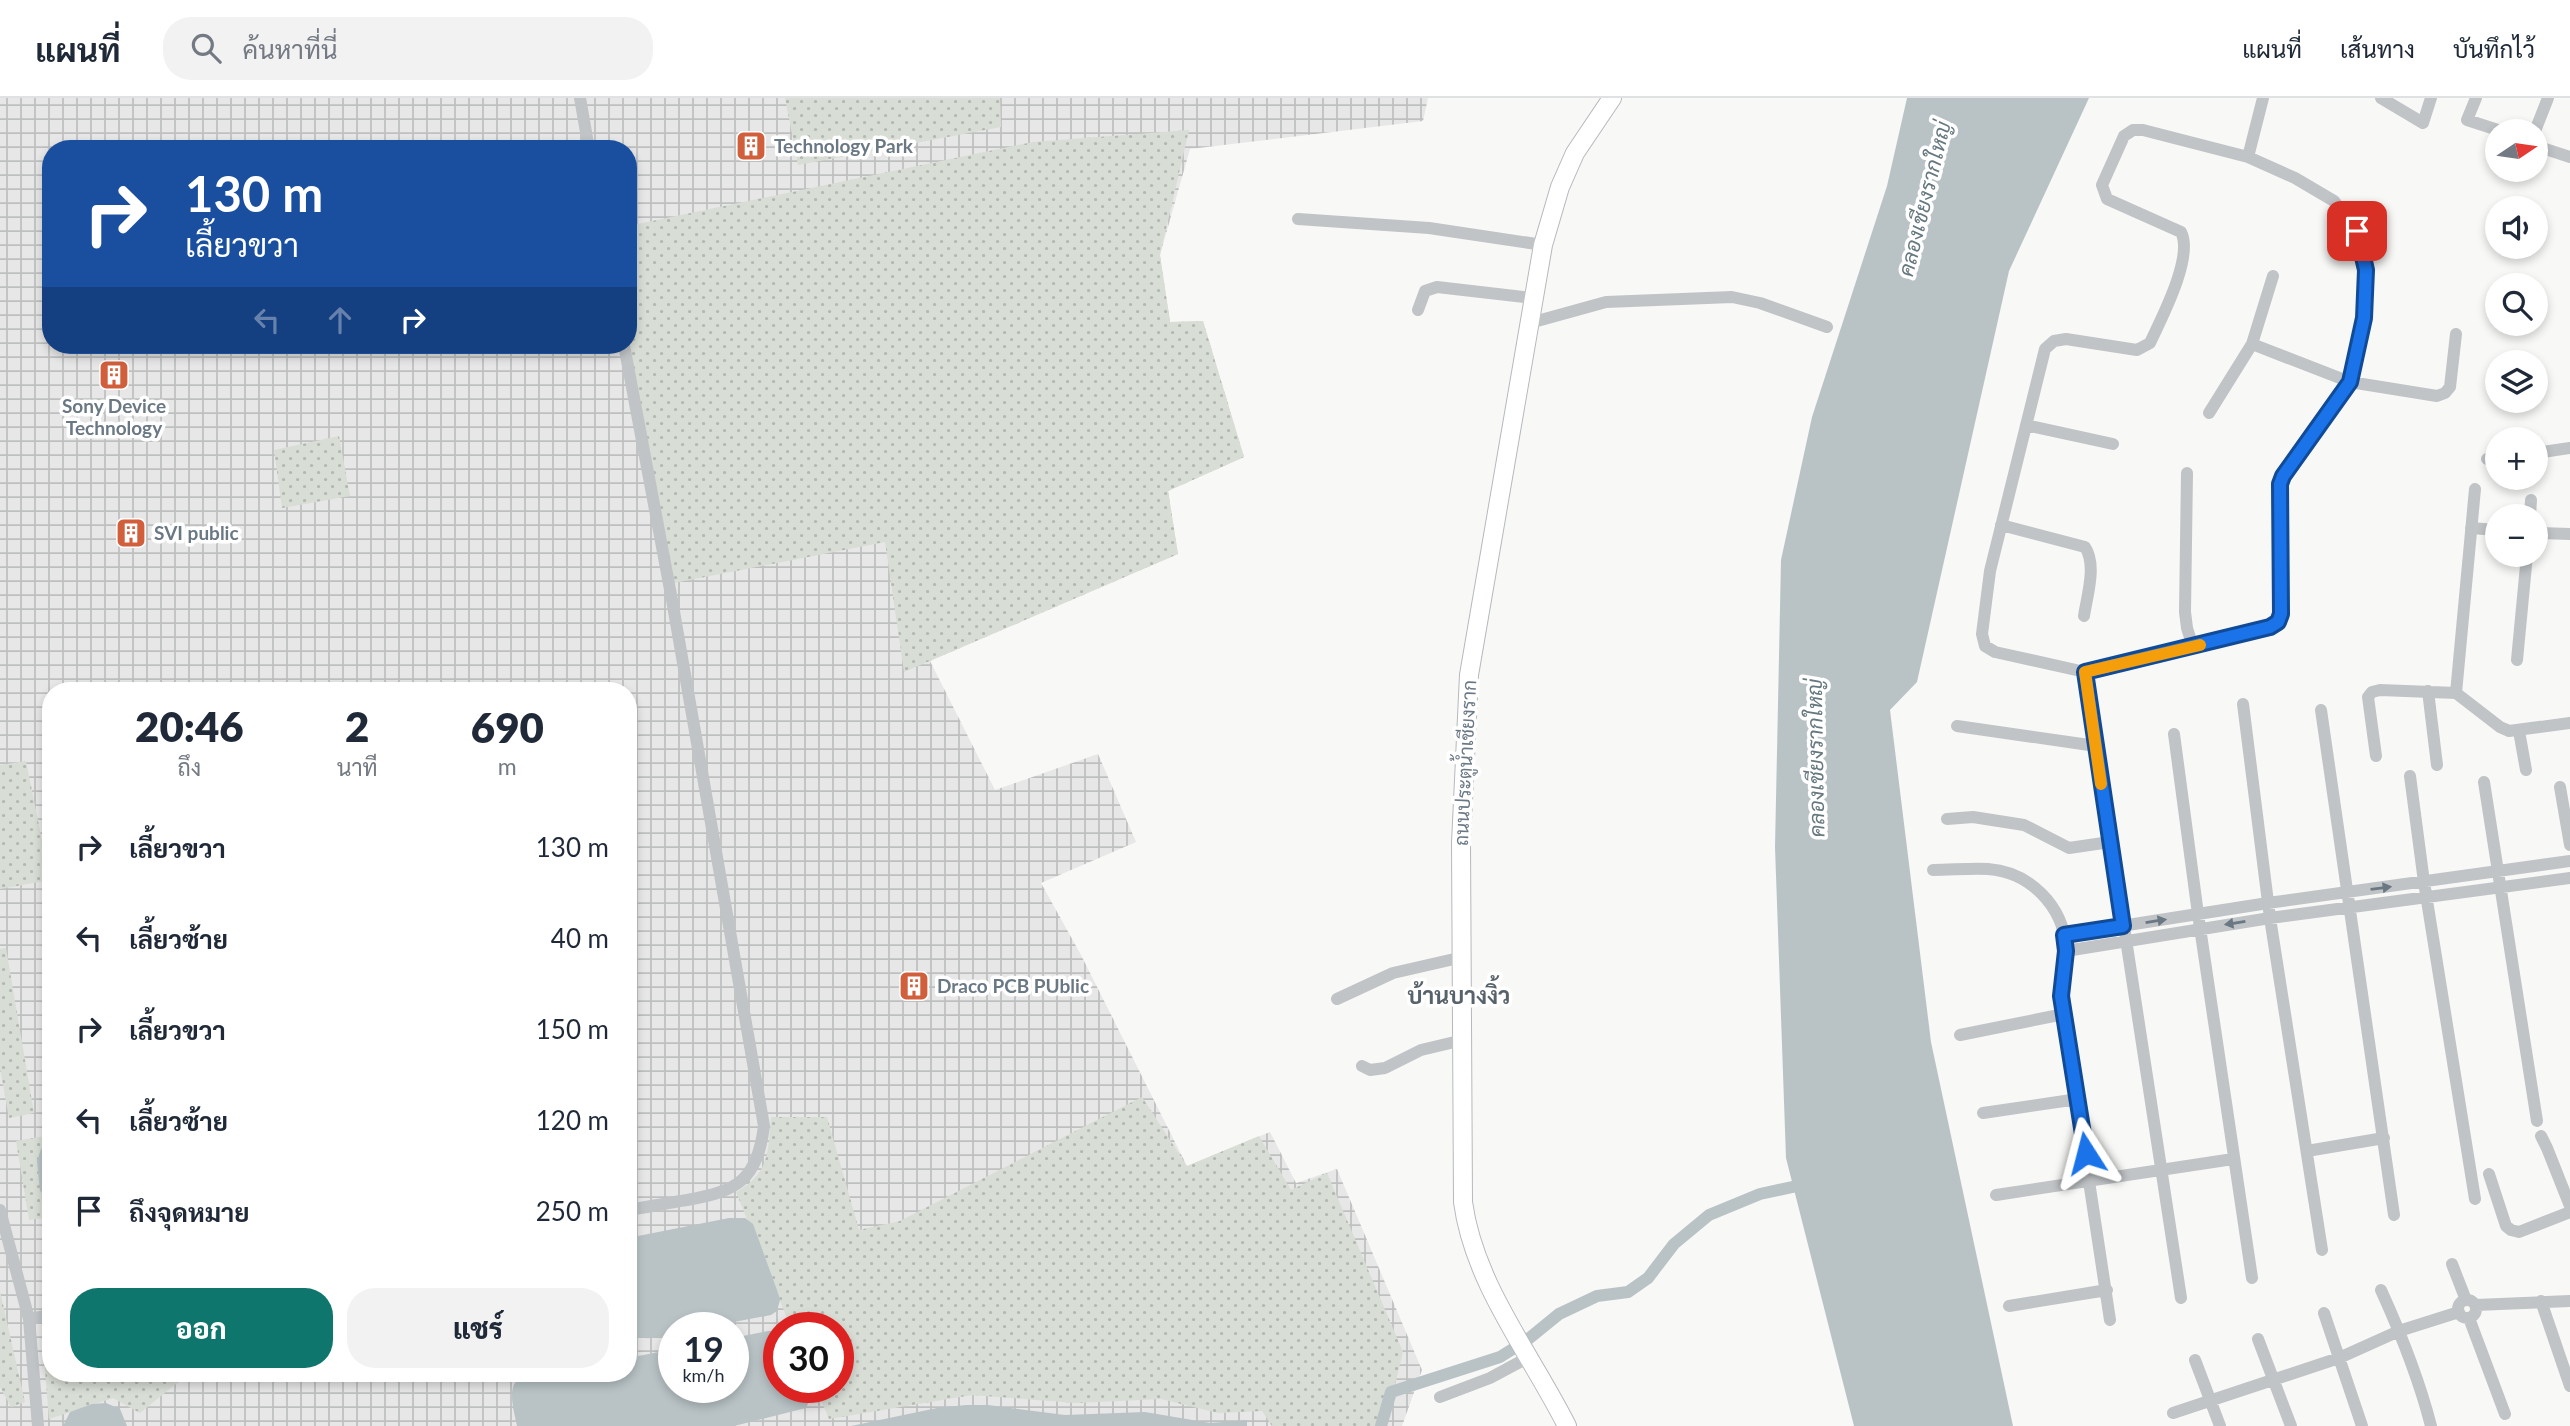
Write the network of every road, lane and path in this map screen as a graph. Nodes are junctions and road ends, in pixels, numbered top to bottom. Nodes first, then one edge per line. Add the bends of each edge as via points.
1 (580, 98) edge
2 (1612, 98) edge
3 (2381, 98) edge
4 (2431, 98) edge
5 (2476, 98) edge
6 (2548, 98) edge
7 (2263, 99) edge
8 (2540, 119) edge
9 (2485, 126) edge
10 (587, 140) edge
11 (2548, 150) edge
12 (2248, 157) junction
13 (2570, 157) edge
14 (1298, 219) dead end
15 (1543, 245) junction
16 (2273, 276) dead end
17 (1532, 298) junction
18 (1418, 310) dead end
19 (1530, 323) junction
20 (1827, 327) dead end
21 (2456, 334) dead end
22 (2252, 344) junction
23 (626, 354) edge
24 (2350, 382) junction
25 (2208, 413) dead end
26 (2026, 425) junction
27 (2113, 444) dead end
28 (2570, 448) edge
29 (2548, 451) edge
30 (2187, 472) dead end
31 (2475, 489) dead end
32 (2531, 500) dead end
33 (2531, 504) edge
34 (2001, 525) junction
35 (2471, 527) junction
36 (2485, 529) edge
37 (2548, 533) edge
38 (2570, 534) edge
39 (2526, 567) edge
40 (2084, 616) dead end
41 (2193, 647) junction
42 (2517, 660) dead end
43 (2085, 672) junction
44 (2428, 691) junction
45 (2456, 693) junction
46 (2243, 704) dead end
47 (2321, 710) dead end
48 (2570, 723) edge
49 (1956, 726) dead end
50 (2519, 731) junction
51 (2174, 734) dead end
52 (2095, 741) junction
53 (2376, 757) dead end
54 (2437, 765) dead end
55 (2526, 770) dead end
56 (2410, 776) dead end
57 (2484, 782) dead end
58 (2560, 787) dead end
59 (1947, 819) dead end
60 (2110, 842) junction
61 (2570, 845) edge
62 (2570, 861) edge
63 (1933, 870) dead end
64 (2498, 872) junction
65 (2570, 878) edge
66 (2424, 882) junction
67 (2500, 888) junction
68 (2346, 892) junction
69 (2427, 898) junction
70 (2268, 903) junction
71 (2349, 908) junction
72 (2198, 914) junction
73 (2270, 918) junction
74 (2123, 926) junction
75 (2201, 929) junction
76 (2064, 935) junction
77 (2126, 941) junction
78 (2066, 951) junction
79 (1463, 957) junction
80 (1337, 999) dead end
81 (2064, 1014) junction
82 (1959, 1035) dead end
83 (1463, 1040) junction
84 (1362, 1066) dead end
85 (2078, 1099) junction
86 (1983, 1113) dead end
87 (2537, 1121) dead end
88 (2540, 1136) dead end
89 (2384, 1139) junction
90 (2307, 1151) junction
91 (2233, 1159) junction
92 (2161, 1169) junction
93 (2489, 1174) dead end
94 (2091, 1180) junction
95 (1996, 1195) dead end
96 (2475, 1199) dead end
97 (2570, 1206) edge
98 (637, 1208) edge
99 (0, 1210) edge
100 (2570, 1212) edge
101 (2394, 1215) dead end
102 (2322, 1250) dead end
103 (2452, 1264) dead end
104 (2252, 1278) dead end
105 (2107, 1290) junction
106 (2381, 1290) dead end
107 (2181, 1298) dead end
108 (2541, 1301) junction
109 (2570, 1301) edge
110 (2009, 1306) dead end
111 (2468, 1309) junction
112 (2324, 1313) dead end
113 (42, 1317) edge
114 (29, 1319) junction
115 (2110, 1320) dead end
116 (2399, 1331) junction
117 (2258, 1339) dead end
118 (1528, 1355) junction
119 (2339, 1358) junction
120 (2195, 1360) dead end
121 (2273, 1380) junction
122 (2570, 1387) edge
123 (1440, 1397) dead end
124 (2212, 1401) junction
125 (2173, 1413) dead end
126 (2505, 1414) dead end
127 (38, 1426) edge
128 (1567, 1426) edge
129 (2220, 1426) edge
130 (2291, 1426) edge
131 (2362, 1426) edge
132 (2431, 1426) edge

1 - 10 street
2 - 15 street, ถนนประตูน้ำเชียงราก via 1575,153
3 - 4 street via 2423,123
5 - 9 street via 2467,120
6 - 8 street
7 - 12 street
11 - 13 street
12 - 24 street via 2334,201 2357,231 2366,270 2364,318
12 - 26 street via 2143,130 2124,136 2102,185 2104,192 2107,199 2182,232 2185,246 2175,289 2145,348 2066,339 2045,349
14 - 15 street via 1431,228
15 - 17 street, ถนนประตูน้ำเชียงราก
16 - 22 street
17 - 18 street via 1437,287 1425,291
17 - 19 street, ถนนประตูน้ำเชียงราก
19 - 20 street via 1606,302 1732,297
19 - 79 street, ถนนประตูน้ำเชียงราก via 1469,676 1461,843
21 - 24 street via 2450,387 2445,393 2437,396
22 - 24 street
22 - 25 street
23 - 98 street via 764,1126 759,1156 736,1186 713,1195
24 - 41 street via 2280,484 2278,622
26 - 27 street
26 - 34 street
28 - 29 street
30 - 41 street via 2185,612
31 - 35 street
32 - 33 street
34 - 40 street via 2085,547 2091,564
34 - 43 street via 1990,571 1982,634 1985,646
35 - 36 street
35 - 45 street
37 - 38 street
39 - 42 street
41 - 43 street
43 - 52 street
44 - 45 street
44 - 53 street via 2380,690 2368,697
44 - 54 street
45 - 50 street via 2500,727
46 - 70 street
47 - 68 street
48 - 50 street
49 - 52 street
50 - 55 street
51 - 72 street
52 - 60 street
56 - 66 street
57 - 64 street
58 - 61 street
59 - 60 street via 1973,817 2024,825 2069,848
60 - 74 street
62 - 64 street
63 - 76 street via 1990,869 2014,876 2037,888 2054,907
64 - 66 street
64 - 67 street
65 - 67 street
68 -> 66 street
66 - 69 street
67 - 69 street
67 - 87 street
68 - 70 street
68 - 71 street
69 - 71 street
69 - 96 street
70 - 72 street
70 - 73 street
71 - 73 street
71 - 89 street
74 -> 72 street
72 - 75 street
73 -> 75 street
73 - 90 street
74 - 76 street
74 - 77 street
75 - 77 street
75 - 91 street
76 - 78 street
77 - 78 street
77 - 92 street
78 - 81 street via 2061,984
79 - 80 street via 1393,973
79 - 83 street, ถนนประตูน้ำเชียงราก
81 - 82 street
81 - 85 street
83 - 84 street via 1421,1050 1385,1068
83 - 118 street, ถนนประตูน้ำเชียงราก via 1462,1202 1466,1228
85 - 86 street
85 - 94 street
88 - 97 street
89 - 90 street
89 - 101 street
90 - 102 street
91 - 92 street
91 - 104 street
92 - 94 street
92 - 107 street
93 - 100 street via 2511,1230 2519,1232
94 - 95 street
94 - 105 street
99 - 114 street
103 - 111 street
105 - 110 street
105 - 115 street
106 - 116 street
108 - 109 street
108 - 111 street
108 - 122 street
111 - 116 street
111 - 126 street
112 - 119 street
113 - 114 street
114 - 127 street
116 - 119 street
116 - 132 street
117 - 121 street
118 - 123 street via 1490,1378
118 - 128 street, ถนนประตูน้ำเชียงราก
119 - 121 street
119 - 131 street
120 - 124 street
121 - 124 street
121 - 130 street
124 - 125 street
124 - 129 street

